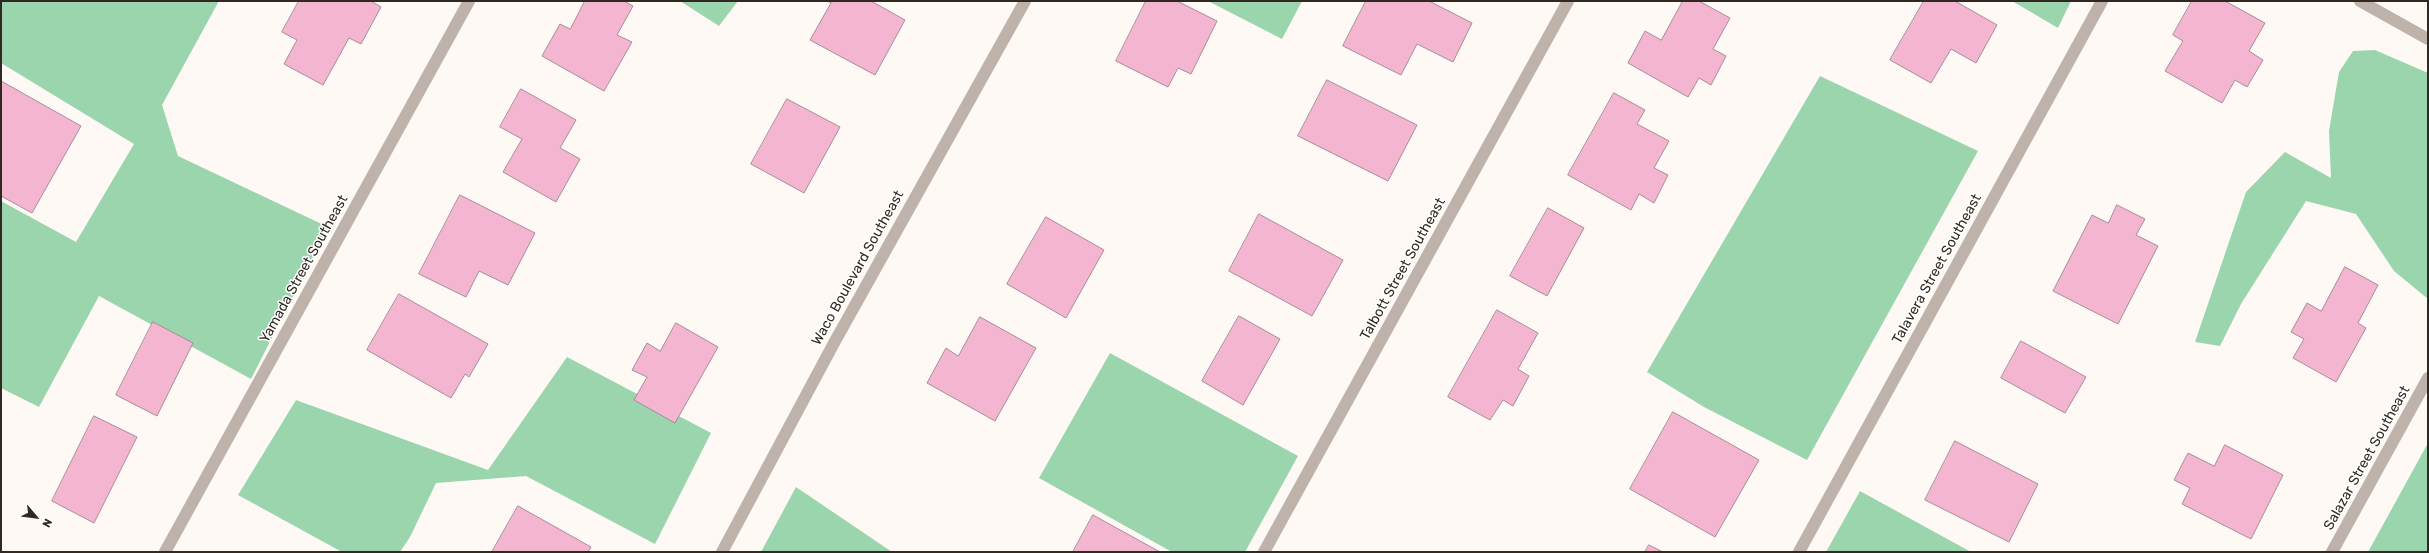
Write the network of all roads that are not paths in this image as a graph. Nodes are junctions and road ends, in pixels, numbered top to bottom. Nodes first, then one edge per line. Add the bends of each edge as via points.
1 (469, 1) edge
2 (1025, 1) edge
3 (1568, 1) edge
4 (2102, 1) edge
5 (2360, 1) edge
6 (2428, 40) edge
7 (2428, 378) edge
8 (165, 552) edge
9 (722, 552) edge
10 (1264, 552) edge
11 (1799, 552) edge
12 (2332, 552) edge

1 - 8 street, Yamada Street Southeast
2 - 9 street, Waco Boulevard Southeast via 834,343
3 - 10 street, Talbott Street Southeast
4 - 11 street, Talavera Street Southeast
5 - 6 street
7 - 12 street, Salazar Street Southeast

